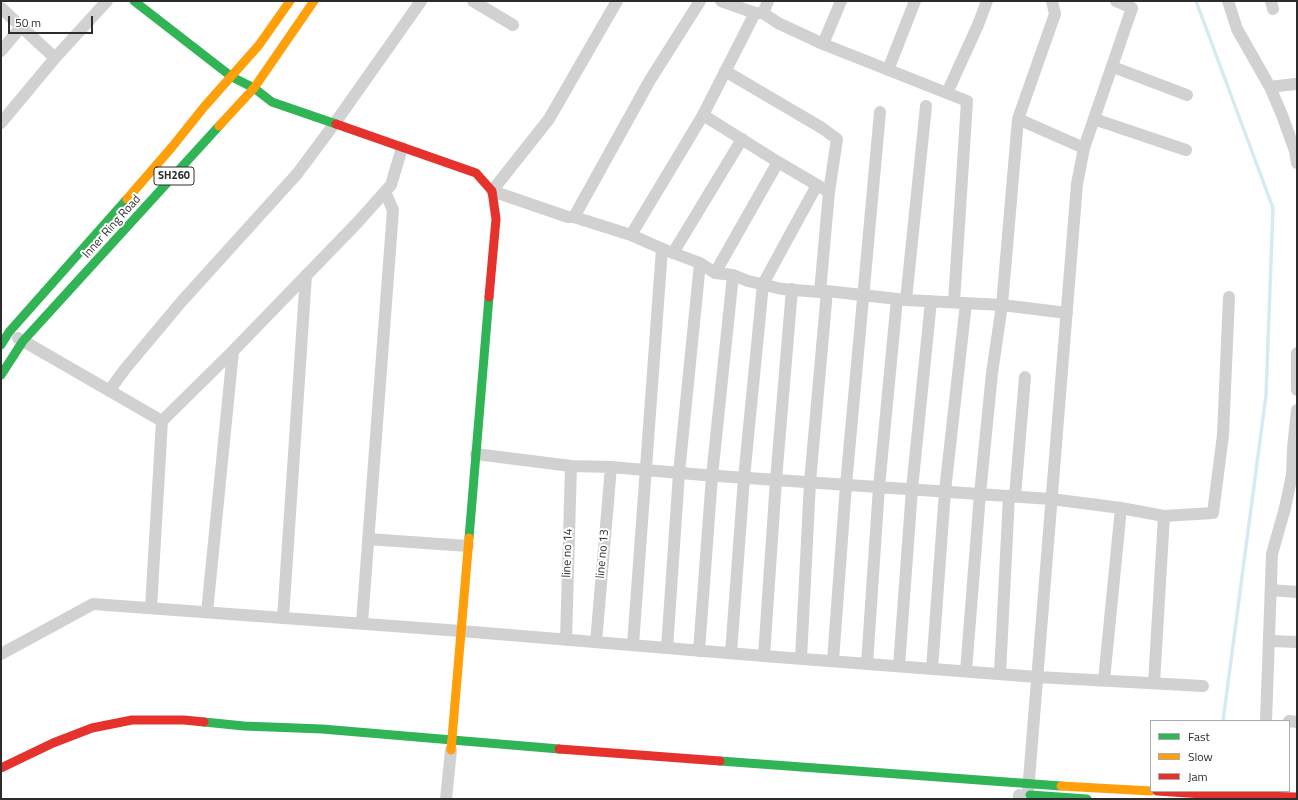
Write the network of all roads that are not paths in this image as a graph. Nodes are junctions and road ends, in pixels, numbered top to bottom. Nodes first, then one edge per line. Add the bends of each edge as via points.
1 (107, 1) edge
2 (134, 1) edge
3 (290, 1) edge
4 (314, 1) edge
5 (421, 1) edge
6 (472, 1) edge
7 (617, 1) edge
8 (700, 1) edge
9 (721, 1) edge
10 (768, 1) edge
11 (841, 1) edge
12 (915, 1) edge
13 (987, 1) edge
14 (1052, 1) edge
15 (1116, 1) edge
16 (1228, 1) edge
17 (1, 8) edge
18 (759, 13) junction
19 (513, 25) dead end
20 (21, 28) junction
21 (823, 44) junction
22 (1, 50) edge
23 (55, 58) junction
24 (1112, 67) junction
25 (888, 70) junction
26 (725, 71) junction
27 (232, 77) junction
28 (1297, 84) edge
29 (1270, 87) junction
30 (254, 88) junction
31 (947, 93) junction
32 (1187, 95) dead end
33 (926, 106) dead end
34 (880, 112) dead end
35 (703, 115) junction
36 (1018, 119) junction
37 (1094, 119) junction
38 (1, 123) edge
39 (335, 123) junction
40 (742, 139) junction
41 (402, 148) junction
42 (1084, 148) junction
43 (1186, 150) dead end
44 (778, 162) junction
45 (1297, 163) edge
46 (817, 185) junction
47 (492, 191) junction
48 (385, 192) junction
49 (829, 192) junction
50 (574, 217) junction
51 (631, 235) junction
52 (667, 251) junction
53 (700, 263) junction
54 (715, 272) junction
55 (306, 275) junction
56 (733, 275) junction
57 (762, 284) junction
58 (792, 289) junction
59 (824, 291) junction
60 (864, 296) junction
61 (1229, 297) dead end
62 (902, 299) junction
63 (931, 301) junction
64 (960, 302) junction
65 (1002, 305) junction
66 (1067, 313) junction
67 (5, 329) edge
68 (23, 341) junction
69 (1, 345) edge
70 (233, 351) junction
71 (1297, 353) edge
72 (1, 375) edge
73 (1024, 377) dead end
74 (1297, 390) edge
75 (109, 391) junction
76 (1297, 410) edge
77 (162, 421) junction
78 (476, 454) junction
79 (571, 466) junction
80 (611, 466) junction
81 (645, 470) junction
82 (678, 473) junction
83 (712, 476) junction
84 (744, 478) junction
85 (776, 480) junction
86 (810, 482) junction
87 (846, 485) junction
88 (879, 487) junction
89 (912, 489) junction
90 (945, 491) junction
91 (980, 494) junction
92 (1012, 496) junction
93 (1051, 498) junction
94 (1121, 508) junction
95 (1164, 516) junction
96 (368, 539) junction
97 (468, 546) junction
98 (1271, 590) junction
99 (1297, 592) edge
100 (151, 608) junction
101 (207, 612) junction
102 (283, 618) junction
103 (362, 623) junction
104 (461, 631) junction
105 (566, 640) junction
106 (1270, 641) junction
107 (596, 642) junction
108 (1297, 642) edge
109 (633, 645) junction
110 (666, 648) junction
111 (699, 651) junction
112 (731, 653) junction
113 (1, 654) edge
114 (764, 656) junction
115 (801, 659) junction
116 (833, 661) junction
117 (867, 664) junction
118 (899, 666) junction
119 (932, 669) junction
120 (966, 671) junction
121 (1000, 674) junction
122 (1037, 677) junction
123 (1104, 680) junction
124 (1154, 683) junction
125 (1204, 686) dead end
126 (1266, 720) edge
127 (279, 736) dead end
128 (451, 748) junction
129 (1, 768) edge
130 (1, 776) edge
131 (1150, 791) edge
132 (1166, 792) edge
133 (1261, 793) edge
134 (1021, 794) edge
135 (1218, 797) edge
136 (1297, 797) edge
137 (446, 799) edge
138 (1087, 799) edge

1 - 23 street
2 - 27 main road
3 - 27 main road, Inner Ring Road via 259,45
4 - 30 main road, Inner Ring Road / SH260
5 - 39 street
6 - 19 street
7 - 47 street via 549,119
8 - 50 street via 650,80
9 - 18 street
10 - 18 street
11 - 21 street
12 - 25 street
13 - 31 street
14 - 36 street via 1055,14
15 - 24 street via 1132,8
16 - 29 street via 1237,29
17 - 20 street
18 - 21 street
18 - 26 street
20 - 22 street
20 - 23 street
21 - 25 street
23 - 38 street
24 - 32 street
24 - 37 street
25 - 31 street
26 - 35 street
26 - 49 street via 837,139
27 - 30 main road
27 - 67 main road, Inner Ring Road via 172,147
28 - 29 street
29 - 45 street via 1295,151
30 - 39 main road via 272,102
30 - 68 main road, Inner Ring Road / SH260
31 - 64 street via 967,101
33 - 62 street
34 - 60 street
35 - 40 street
35 - 51 street
36 - 42 street
36 - 65 street
37 - 42 street
37 - 43 street
39 - 41 main road
39 - 75 street via 297,174 182,301
40 - 44 street
40 - 52 street
41 - 47 main road via 476,173
41 - 48 street via 391,185
42 - 66 street via 1077,184
44 - 46 street
44 - 54 street
46 - 49 street
46 - 57 street
47 - 50 street
47 - 78 main road via 496,219
48 - 55 street
48 - 96 street via 393,210
49 - 59 street
50 - 51 street
51 - 52 street
52 - 53 street
52 - 81 street
53 - 54 street
53 - 82 street
54 - 56 street
55 - 70 street
55 - 102 street
56 - 57 street
56 - 83 street
57 - 58 street
57 - 84 street
58 - 59 street
58 - 85 street
59 - 60 street
59 - 86 street
60 - 62 street
60 - 87 street
61 - 95 street via 1223,435 1213,513
62 - 63 street
62 - 88 street
63 - 64 street
63 - 89 street
64 - 65 street
64 - 90 street
65 - 66 street
65 - 91 street via 992,373
66 - 93 street
67 - 68 street
67 - 69 main road, Inner Ring Road
68 - 72 main road, Inner Ring Road / SH260
68 - 75 street
70 - 77 street
70 - 101 street
71 - 74 street
73 - 92 street
75 - 77 street
76 - 98 street via 1292,475 1272,554
77 - 100 street
78 - 79 street
78 - 97 main road
79 - 80 street
79 - 105 street, line no 14
80 - 81 street
80 - 107 street, line no 13
81 - 82 street
81 - 109 street
82 - 83 street
82 - 110 street
83 - 84 street
83 - 111 street
84 - 85 street
84 - 112 street
85 - 86 street
85 - 114 street
86 - 87 street
86 - 115 street
87 - 88 street
87 - 116 street
88 - 89 street
88 - 117 street
89 - 90 street
89 - 118 street
90 - 91 street
90 - 119 street
91 - 92 street
91 - 120 street
92 - 93 street
92 - 121 street
93 - 94 street
93 - 122 street
94 - 95 street
94 - 123 street
95 - 124 street
96 - 97 street
96 - 103 street
97 - 104 main road
98 - 99 street
98 - 106 street
100 - 101 street
100 - 113 street via 93,604
101 - 102 street
102 - 103 street
103 - 104 street
104 - 105 street
104 - 128 main road
105 - 107 street
106 - 108 street
106 - 126 street
107 - 109 street
109 - 110 street
110 - 111 street
111 - 112 street
112 - 114 street
114 - 115 street
115 - 116 street
116 - 117 street
117 - 118 street
118 - 119 street
119 - 120 street
120 - 121 street
121 - 122 street
122 - 123 street
122 - 134 street
123 - 124 street
124 - 125 street
127 - 130 main road via 154,726 124,729 83,738
128 - 129 main road via 322,729 244,726 184,720 132,720 92,728
128 - 134 main road
128 - 137 street
131 - 134 main road
132 - 135 main road
133 - 135 main road
133 - 136 main road
134 - 138 main road

